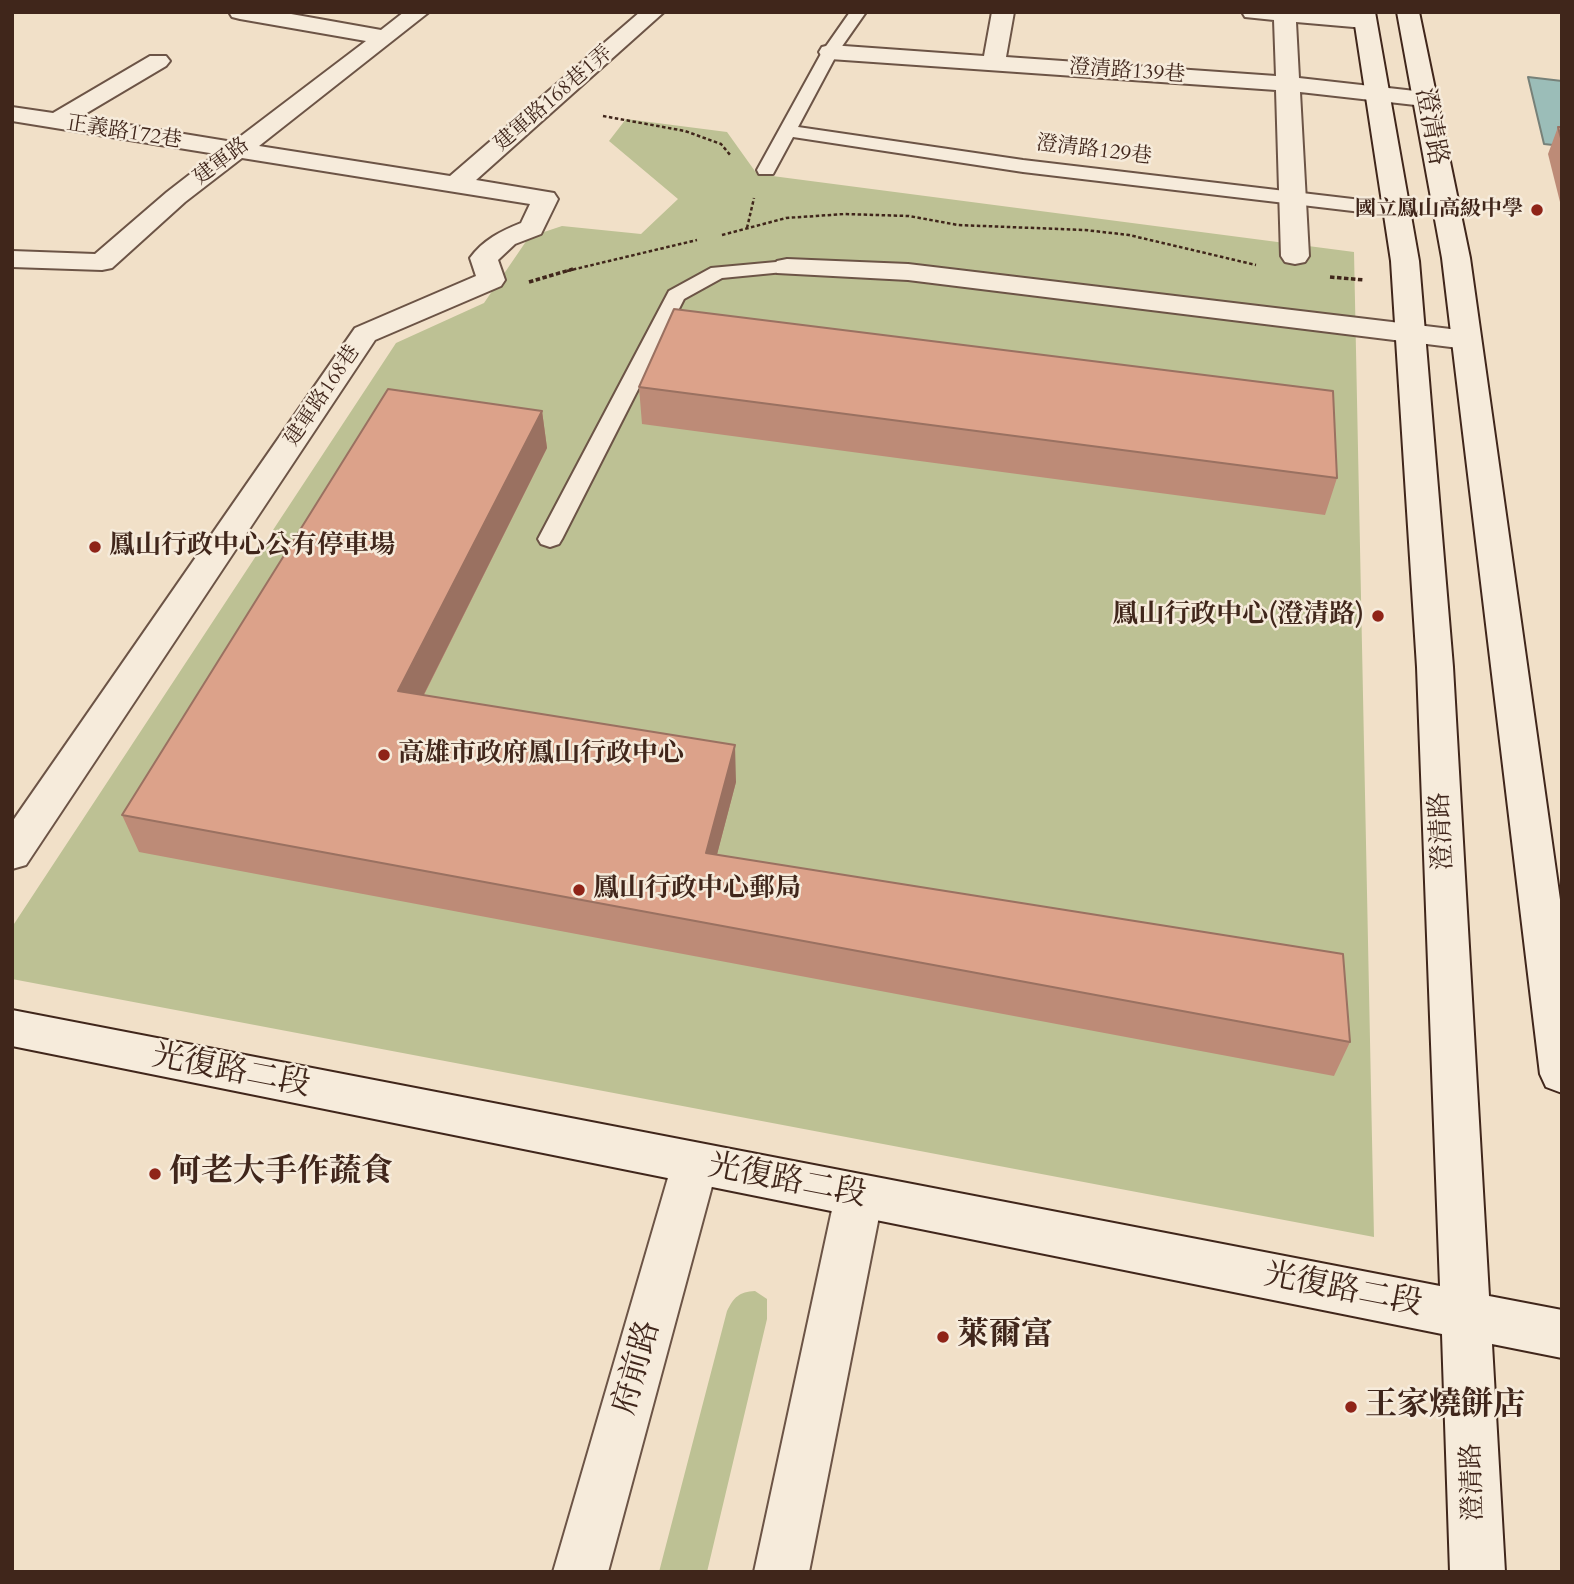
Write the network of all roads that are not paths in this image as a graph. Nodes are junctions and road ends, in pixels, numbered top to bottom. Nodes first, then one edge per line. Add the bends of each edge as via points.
1 (240, 12) edge
2 (418, 12) edge
3 (653, 12) edge
4 (858, 12) edge
5 (1003, 12) edge
6 (1253, 12) edge
7 (1408, 12) edge
8 (1285, 15) junction
9 (1365, 15) edge
10 (385, 37) junction
11 (830, 52) junction
12 (158, 61) dead end
13 (994, 63) junction
14 (1287, 84) junction
15 (1376, 94) junction
16 (1424, 99) junction
17 (12, 114) edge
18 (55, 122) junction
19 (788, 131) junction
20 (236, 151) junction
21 (766, 170) dead end
22 (455, 185) junction
23 (1294, 197) junction
24 (1395, 209) junction
25 (1296, 256) dead end
26 (12, 259) edge
27 (787, 267) joint
28 (1410, 334) junction
29 (1466, 340) junction
30 (550, 539) dead end
31 (12, 854) edge
32 (12, 1028) edge
33 (1562, 1074) edge
34 (695, 1164) junction
35 (859, 1196) junction
36 (1468, 1315) junction
37 (1562, 1334) edge
38 (580, 1572) edge
39 (781, 1572) edge
40 (1478, 1572) edge

1 - 10 street
2 - 10 street, 建軍路
3 - 22 street, 建軍路168巷1弄
4 - 11 lane
5 - 13 street
6 - 8 street
7 - 16 street, 澄清路
8 - 9 street
8 - 14 street
9 - 15 street, 澄清路
10 - 20 street, 建軍路
11 - 13 street, 澄清路139巷
11 - 19 lane
12 - 18 street
13 - 14 street, 澄清路139巷
14 - 15 street, 澄清路139巷
14 - 23 street
15 - 16 street, 澄清路139巷
15 - 24 street, 澄清路
16 - 29 street, 澄清路 via 1456,258
17 - 18 street, 正義路172巷
18 - 20 street, 正義路172巷
19 - 21 lane
19 - 23 lane, 澄清路129巷 via 1024,166
20 - 22 street, 建軍路168巷
20 - 26 street, 建軍路 via 102,262
22 - 31 street, 建軍路168巷 via 545,199 532,228 506,238 484,258 491,280 365,334
23 - 24 lane, 澄清路129巷
23 - 25 street
24 - 28 street, 澄清路 via 1405,261
27 - 28 street via 908,272
27 - 30 lane via 718,272 676,295
28 - 29 street
28 - 36 street, 澄清路 via 1435,667
29 - 33 street, 澄清路
32 - 34 street, 光復路二段
34 - 35 street, 光復路二段
34 - 38 street, 府前路
35 - 36 street, 光復路二段
35 - 39 street
36 - 37 street, 光復路二段
36 - 40 street, 澄清路

